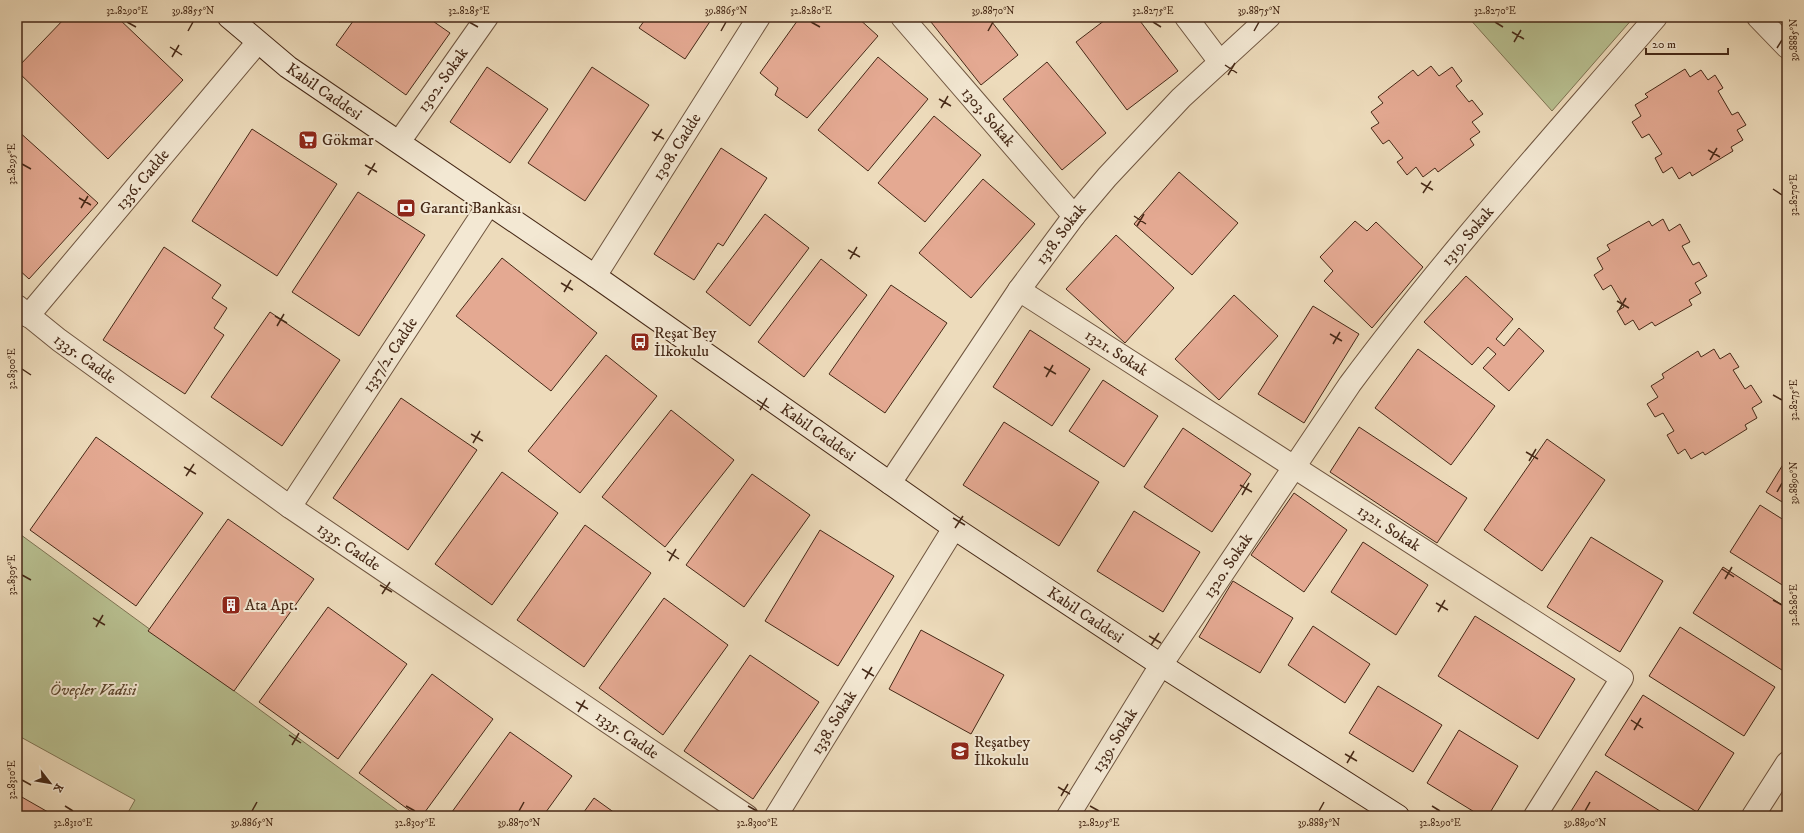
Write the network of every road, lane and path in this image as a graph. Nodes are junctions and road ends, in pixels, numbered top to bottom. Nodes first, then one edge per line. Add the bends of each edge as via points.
1 (229, 17) edge
2 (487, 17) edge
3 (759, 17) edge
4 (902, 17) edge
5 (1186, 17) edge
6 (1269, 17) edge
7 (1656, 17) edge
8 (1758, 17) edge
9 (257, 43) junction
10 (1787, 47) edge
11 (1220, 62) junction
12 (399, 142) junction
13 (489, 204) junction
14 (1074, 216) junction
15 (595, 276) junction
16 (1019, 290) junction
17 (22, 311) edge
18 (1293, 466) junction
19 (890, 482) junction
20 (290, 506) junction
21 (954, 528) junction
22 (1161, 665) junction
23 (1787, 763) edge
24 (747, 816) edge
25 (776, 816) edge
26 (1068, 816) edge
27 (1398, 816) edge
28 (1534, 816) edge
29 (1753, 816) edge

1 - 9 street, Kabil Caddesi
2 - 12 street, 1302. Sokak
3 - 15 street, 1308. Cadde
4 - 14 street, 1303. Sokak
5 - 11 street
6 - 11 street, 1318. Sokak
7 - 18 street, 1319. Sokak via 1437,272 1364,365
8 - 10 street
9 - 12 street, Kabil Caddesi
9 - 17 street, 1336. Cadde
11 - 14 street, 1318. Sokak via 1144,137
12 - 13 street, Kabil Caddesi
13 - 15 street, Kabil Caddesi
13 - 20 street, 1337/2. Cadde
14 - 16 street, 1318. Sokak
15 - 19 street, Kabil Caddesi
16 - 18 street, 1321. Sokak
16 - 19 street, 1318. Sokak
17 - 20 street, 1335. Cadde
18 - 22 street, 1320. Sokak
18 - 28 street, 1321. Sokak via 1622,678
19 - 21 street, Kabil Caddesi
20 - 24 street, 1335. Cadde
21 - 22 street, Kabil Caddesi
21 - 25 street, 1338. Sokak
22 - 26 street, 1339. Sokak
22 - 27 street, Kabil Caddesi
23 - 29 street

